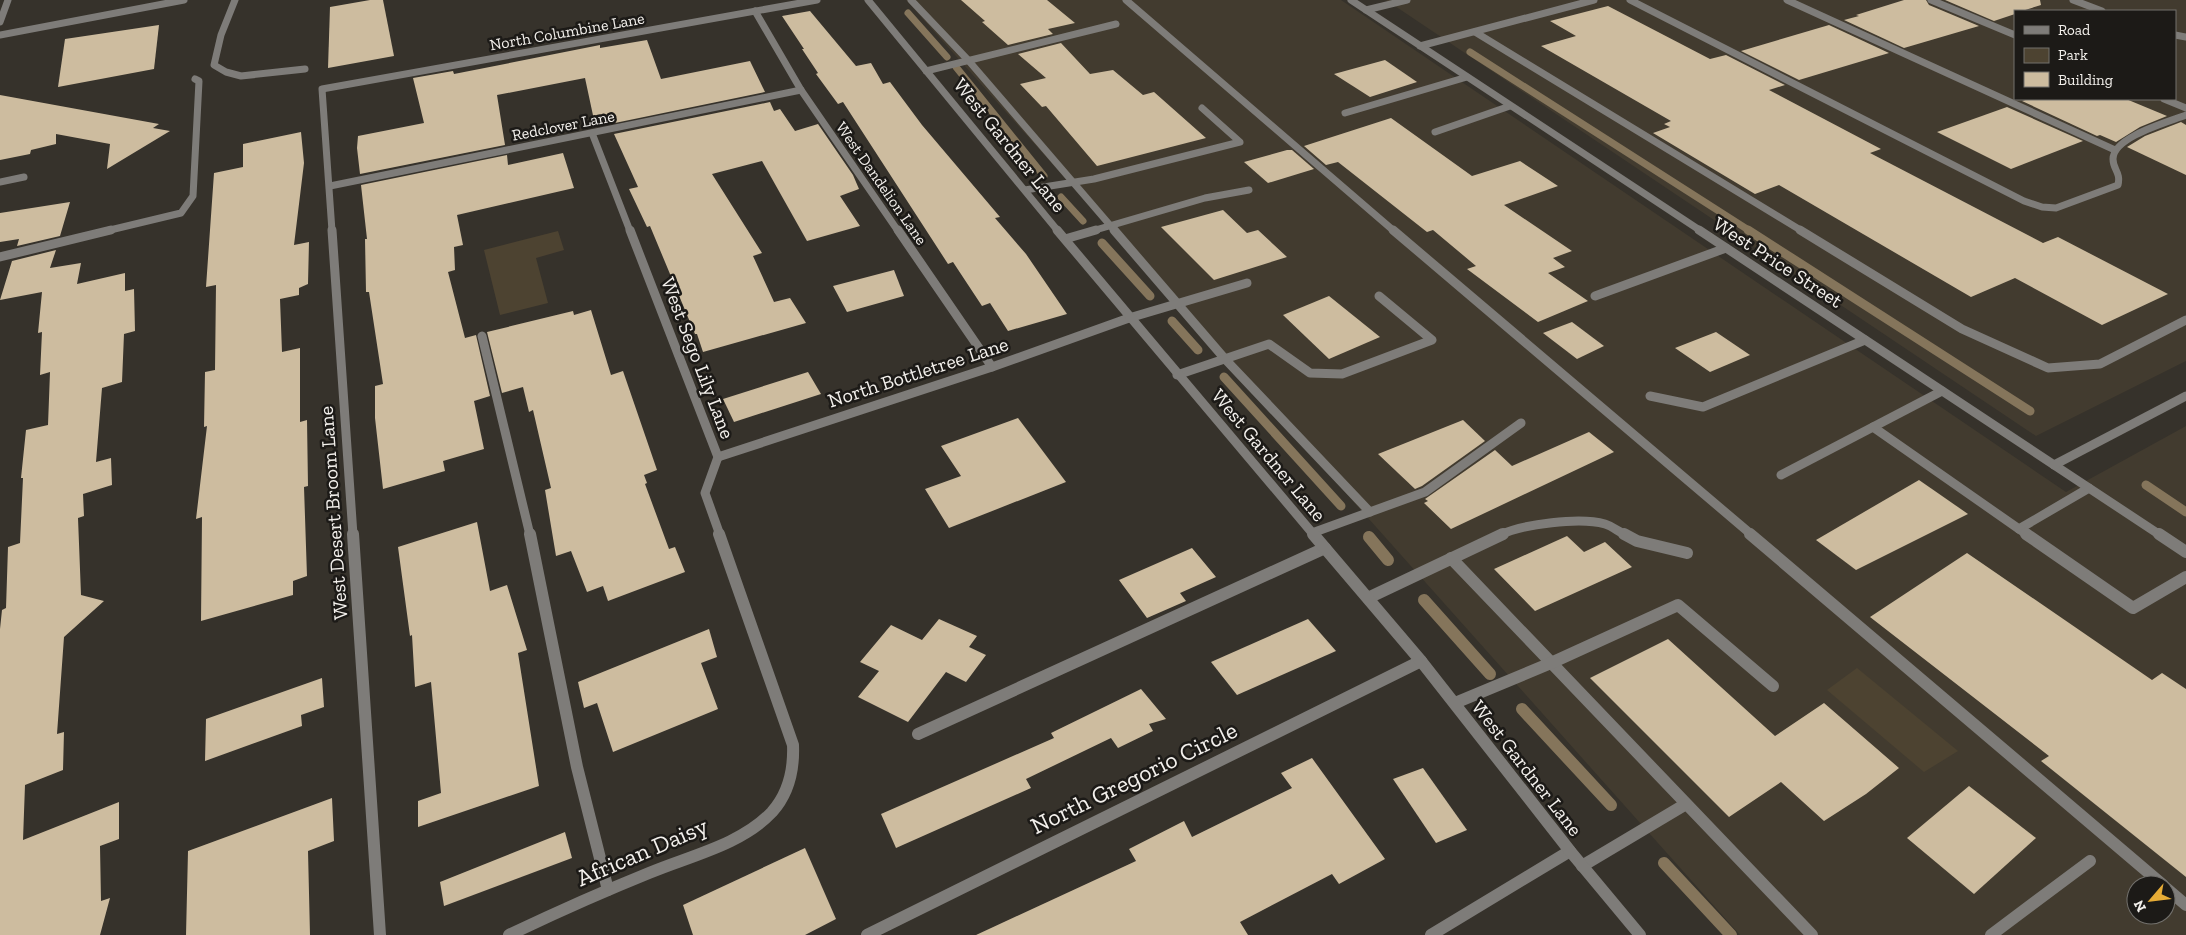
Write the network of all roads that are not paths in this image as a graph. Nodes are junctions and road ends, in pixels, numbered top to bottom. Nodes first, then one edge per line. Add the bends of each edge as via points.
1 (8, 0) edge
2 (184, 0) edge
3 (235, 0) edge
4 (817, 0) edge
5 (868, 0) edge
6 (911, 0) edge
7 (1126, 0) edge
8 (1351, 0) edge
9 (1407, 0) edge
10 (1594, 0) edge
11 (1630, 0) edge
12 (1787, 0) edge
13 (1931, 0) edge
14 (2078, 1) edge
15 (159, 2) edge
16 (1366, 10) junction
17 (2100, 10) edge
18 (755, 12) junction
19 (0, 22) edge
20 (1116, 24) dead end
21 (1475, 32) junction
22 (0, 35) edge
23 (2014, 36) edge
24 (1420, 46) junction
25 (968, 60) junction
26 (305, 69) dead end
27 (926, 70) junction
28 (1467, 77) junction
29 (195, 79) dead end
30 (322, 89) joint
31 (801, 90) junction
32 (2166, 100) edge
33 (1510, 106) junction
34 (1202, 108) dead end
35 (2186, 108) edge
36 (1345, 113) dead end
37 (2186, 116) edge
38 (1435, 132) dead end
39 (592, 133) junction
40 (2115, 150) junction
41 (24, 177) dead end
42 (0, 182) edge
43 (1076, 183) junction
44 (330, 186) junction
45 (1024, 190) junction
46 (1249, 190) dead end
47 (1113, 227) junction
48 (1065, 240) junction
49 (1726, 248) junction
50 (0, 257) edge
51 (1247, 283) dead end
52 (1379, 296) dead end
53 (1595, 296) dead end
54 (1179, 303) junction
55 (1129, 318) junction
56 (2186, 320) edge
57 (482, 336) dead end
58 (1865, 340) junction
59 (1225, 359) junction
60 (992, 367) junction
61 (1177, 375) junction
62 (1942, 391) junction
63 (1650, 396) dead end
64 (2186, 396) edge
65 (1521, 424) dead end
66 (1873, 427) junction
67 (718, 457) junction
68 (2054, 465) junction
69 (1781, 475) dead end
70 (2089, 488) junction
71 (1370, 512) junction
72 (2019, 528) junction
73 (1312, 533) junction
74 (1324, 548) junction
75 (2186, 552) edge
76 (1687, 553) dead end
77 (1451, 558) junction
78 (2186, 577) edge
79 (1368, 598) junction
80 (1421, 661) junction
81 (1552, 663) junction
82 (1773, 686) dead end
83 (1455, 703) junction
84 (918, 734) dead end
85 (782, 797) joint
86 (1686, 804) junction
87 (1570, 851) junction
88 (2090, 861) dead end
89 (1582, 866) junction
90 (2151, 875) edge
91 (608, 890) junction
92 (2176, 896) edge
93 (2186, 905) edge
94 (380, 935) edge
95 (509, 935) edge
96 (868, 935) edge
97 (1431, 935) edge
98 (1640, 935) edge
99 (1812, 935) edge
100 (1990, 935) edge

1 - 19 street
2 - 15 street
3 - 26 street via 221,35 214,65 240,76
4 - 18 street, North Columbine Lane
5 - 27 street, West Gardner Lane
6 - 25 street
7 - 90 street
8 - 16 street, West Price Street
9 - 16 street
10 - 21 street
11 - 40 street via 2042,208 2061,207 2118,185 2120,176 2113,161
12 - 40 street
13 - 23 street
14 - 17 street
15 - 22 street
16 - 24 street, West Price Street
18 - 30 street, North Columbine Lane
18 - 31 street, West Dandelion Lane
20 - 25 street
21 - 24 street
21 - 56 street via 1962,329 2048,368 2100,364
24 - 28 street, West Price Street
25 - 27 street
25 - 43 street
27 - 45 street, West Gardner Lane
28 - 33 street, West Price Street
28 - 36 street
29 - 50 street via 198,81 193,196 181,214
30 - 44 street, West Desert Broom Lane
31 - 39 street, Redclover Lane
31 - 60 street, West Dandelion Lane
32 - 35 street
33 - 38 street
33 - 49 street, West Price Street
34 - 43 street via 1240,142
37 - 40 street via 2124,140
39 - 44 street, Redclover Lane
39 - 67 street, West Sego Lily Lane
41 - 42 street
43 - 45 street
43 - 47 street
44 - 94 street, West Desert Broom Lane
45 - 48 street, West Gardner Lane
46 - 47 street via 1147,214
47 - 48 street
47 - 54 street
48 - 55 street, West Gardner Lane
49 - 53 street
49 - 58 street, West Price Street
51 - 54 street, North Bottletree Lane
52 - 59 street via 1432,340 1342,374 1310,373 1269,344
54 - 55 street, North Bottletree Lane
54 - 59 street
55 - 60 street, North Bottletree Lane
55 - 61 street, West Gardner Lane
57 - 91 street via 530,535 577,767
58 - 62 street, West Price Street
58 - 63 street via 1703,407
59 - 61 street
59 - 71 street
60 - 67 street, North Bottletree Lane
61 - 73 street, West Gardner Lane
62 - 66 street
62 - 68 street, West Price Street
64 - 68 street
65 - 71 street via 1425,492
66 - 69 street
66 - 72 street
67 - 85 street, West Sego Lily Lane via 705,493 793,745 793,774
68 - 70 street, West Price Street
70 - 72 street
70 - 75 street, West Price Street
71 - 73 street
72 - 78 street via 2133,608
73 - 74 street, West Gardner Lane
74 - 79 street, West Gardner Lane
74 - 84 street
76 - 77 street via 1637,541 1605,524 1572,521 1514,529
77 - 79 street
77 - 81 street
79 - 80 street, West Gardner Lane
80 - 83 street, West Gardner Lane
80 - 96 street, North Gregorio Circle
81 - 82 street via 1678,605
81 - 83 street
81 - 86 street
83 - 87 street, West Gardner Lane
85 - 91 street, African Daisy via 758,824 732,838
86 - 89 street
86 - 99 street
87 - 89 street, West Gardner Lane
87 - 97 street
88 - 100 street
89 - 98 street, West Gardner Lane
91 - 95 street, African Daisy
92 - 93 street

